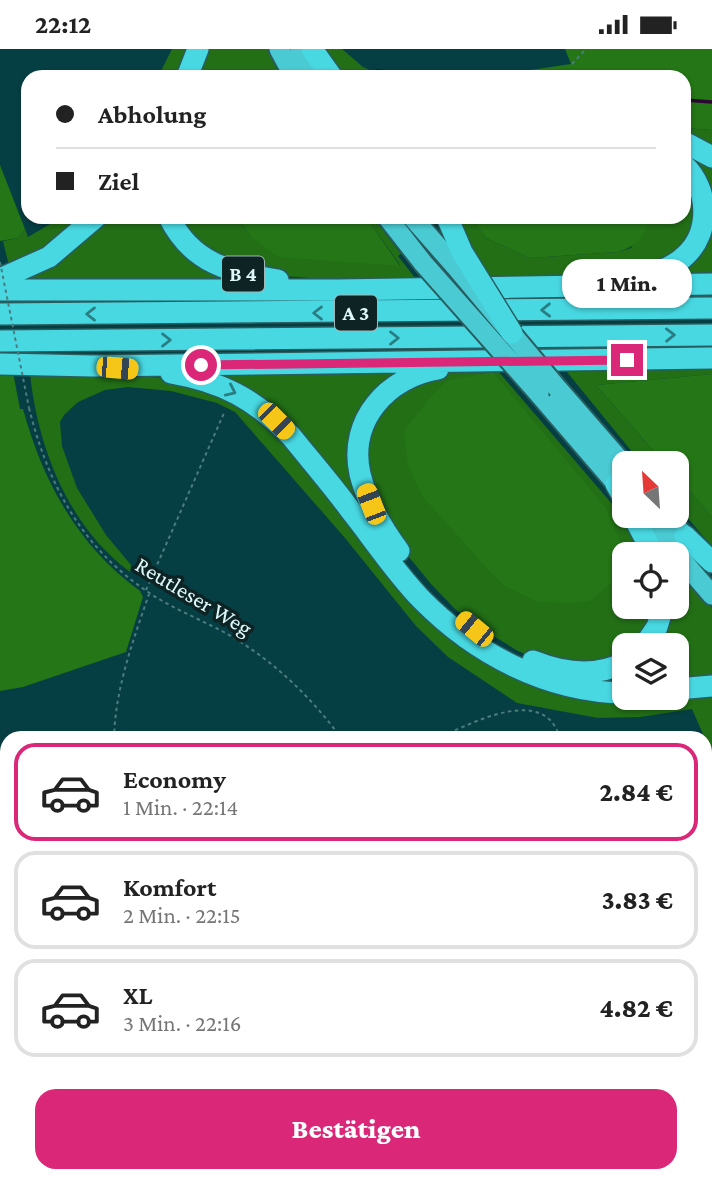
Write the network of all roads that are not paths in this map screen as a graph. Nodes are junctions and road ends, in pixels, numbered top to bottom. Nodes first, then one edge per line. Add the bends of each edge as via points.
1 (198, 49) edge
2 (279, 49) edge
3 (300, 49) edge
4 (312, 49) edge
5 (190, 70) edge
6 (290, 70) edge
7 (311, 70) edge
8 (327, 70) edge
9 (691, 146) edge
10 (712, 157) edge
11 (691, 175) edge
12 (88, 224) edge
13 (173, 224) edge
14 (392, 224) edge
15 (420, 224) edge
16 (449, 224) edge
17 (458, 259) junction
18 (0, 279) edge
19 (712, 284) edge
20 (579, 286) junction
21 (0, 290) edge
22 (339, 290) junction
23 (712, 308) edge
24 (0, 314) edge
25 (512, 334) joint
26 (712, 335) edge
27 (0, 341) edge
28 (709, 358) edge
29 (499, 360) junction
30 (0, 363) edge
31 (93, 366) junction
32 (612, 470) edge
33 (612, 474) edge
34 (655, 529) edge
35 (679, 529) edge
36 (685, 536) junction
37 (712, 562) edge
38 (712, 568) edge
39 (712, 595) edge
40 (612, 668) edge
41 (712, 686) edge
42 (689, 688) edge
43 (612, 693) edge

1 - 5 highway
2 - 6 highway
3 - 7 highway
4 - 8 highway
9 - 10 highway
11 - 20 highway via 704,207 701,232 688,254 656,273
12 - 18 highway via 49,257
13 - 22 highway, B 4 via 192,250 219,266
14 - 33 highway, bridge
15 - 17 highway
16 - 17 highway
17 - 25 highway, bridge
19 - 20 highway
20 - 22 highway
21 - 22 highway, A 3
23 -> 24 highway, A 3
25 - 32 highway, bridge via 558,389
27 -> 26 highway, A 3
28 - 29 highway
29 - 31 highway
29 - 40 highway via 414,376 379,400 367,417 359,449 360,473 371,504 413,571 456,615 495,643 568,671
30 - 31 highway
31 -> 43 highway via 186,376 248,400 291,436 406,582 463,636 508,664 551,682
34 - 39 highway
35 - 36 highway
36 - 37 highway
36 - 38 highway
41 - 42 highway

